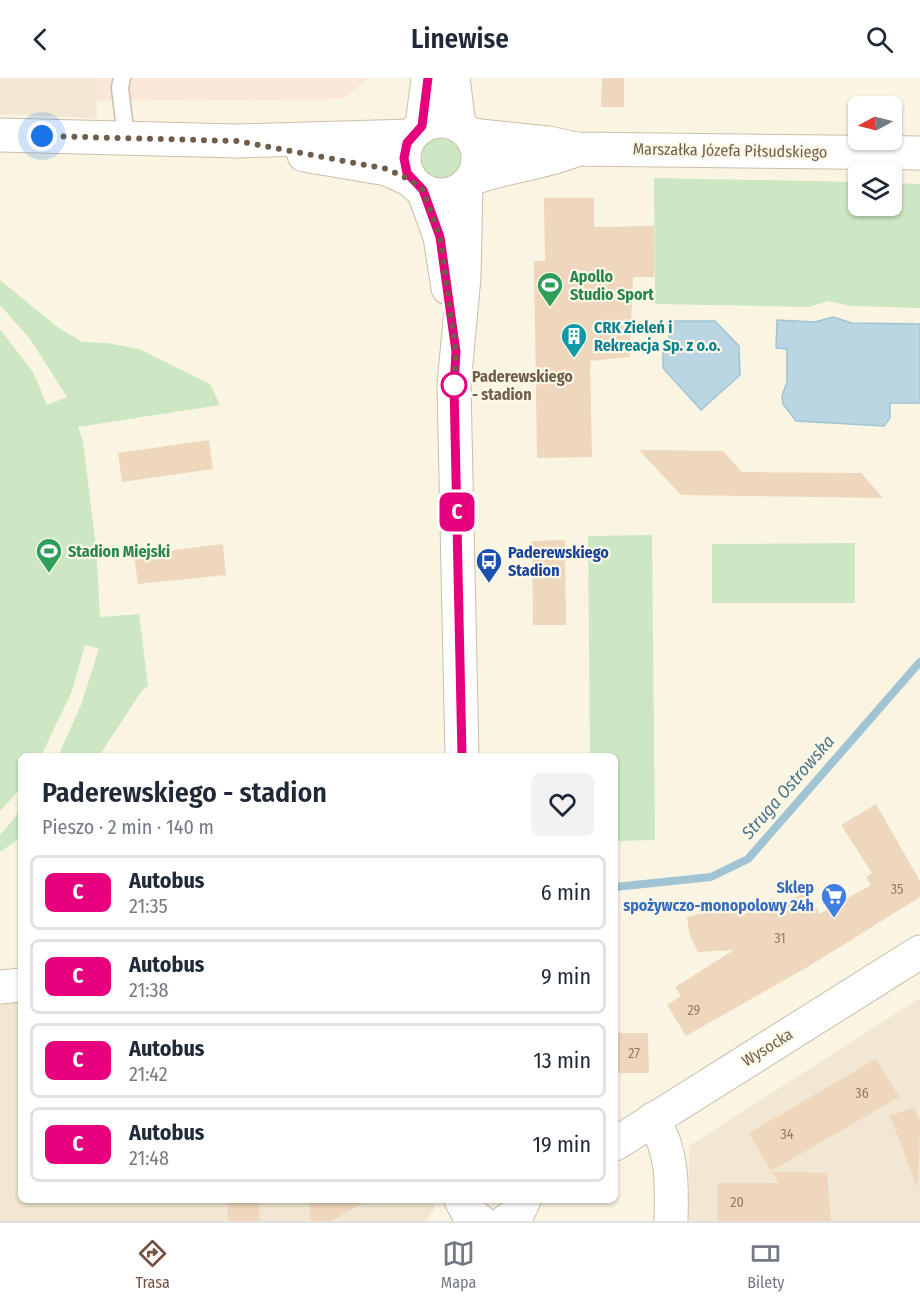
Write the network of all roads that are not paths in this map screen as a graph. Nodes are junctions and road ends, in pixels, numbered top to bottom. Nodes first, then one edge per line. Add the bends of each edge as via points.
1 (122, 78) edge
2 (428, 78) edge
3 (453, 78) edge
4 (465, 130) junction
5 (416, 131) junction
6 (0, 135) edge
7 (126, 137) junction
8 (238, 141) junction
9 (576, 149) junction
10 (920, 153) edge
11 (469, 182) junction
12 (417, 185) junction
13 (456, 352) junction
14 (462, 753) edge
15 (920, 951) edge
16 (18, 985) edge
17 (0, 987) edge
18 (652, 1119) junction
19 (618, 1142) edge
20 (671, 1221) edge

1 - 7 lane
2 - 5 street
3 - 4 street
4 - 5 street via 436,121
4 - 9 street
4 - 11 street via 478,157
5 - 8 street
5 - 12 street via 404,158
6 - 7 street
7 - 8 street
8 - 12 street via 387,169
9 - 10 street, Marszałka Józefa Piłsudskiego
9 - 11 street via 547,161 498,169
11 - 12 street via 446,195
11 - 13 street
12 - 13 street via 440,237
13 - 14 street
15 - 18 street, Wysocka
16 - 17 street
18 - 19 street, Wysocka
18 - 20 street via 664,1136 672,1166

